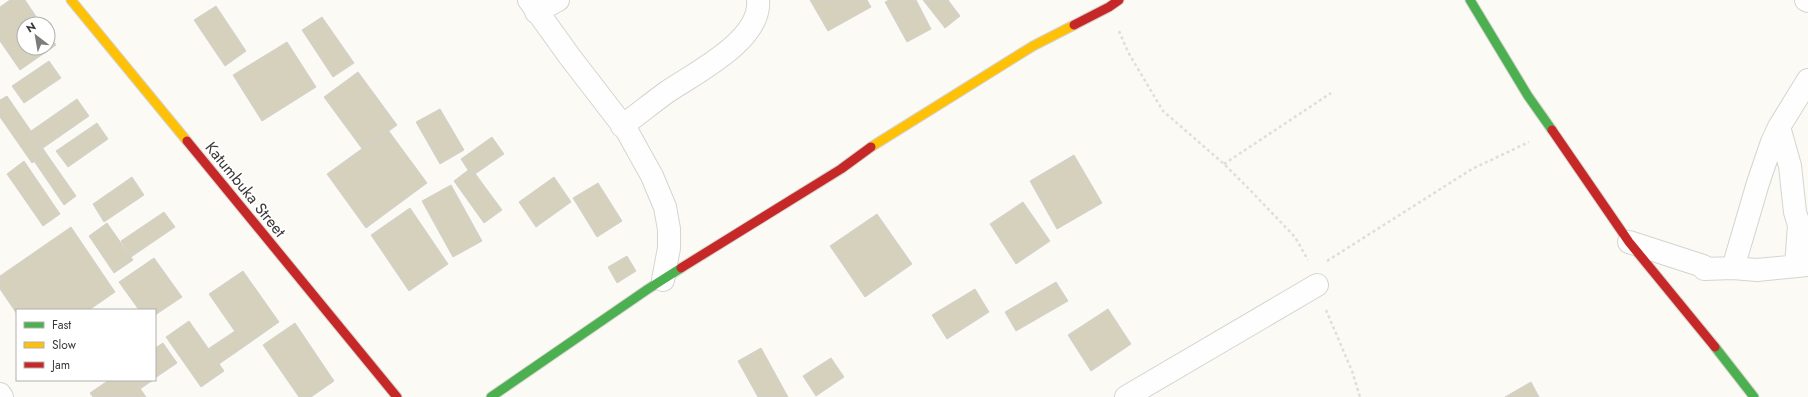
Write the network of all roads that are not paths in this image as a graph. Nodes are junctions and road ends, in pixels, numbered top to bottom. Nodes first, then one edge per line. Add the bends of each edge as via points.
1 (71, 0) edge
2 (558, 0) edge
3 (758, 0) edge
4 (1119, 0) edge
5 (1470, 0) edge
6 (533, 6) edge
7 (1808, 80) edge
8 (622, 126) junction
9 (1779, 127) junction
10 (1629, 242) junction
11 (1802, 266) edge
12 (1733, 268) junction
13 (1315, 278) road end
14 (663, 280) junction
15 (0, 394) edge
16 (2, 397) edge
17 (397, 397) edge
18 (491, 397) edge
19 (1126, 397) edge
20 (1754, 397) edge

1 - 17 street, Katumbuka Street
2 - 6 street
3 - 8 street via 757,17 731,48
4 - 14 street via 1109,8 1033,46
5 - 10 street via 1528,96 1601,198
6 - 8 street
7 - 9 street
8 - 14 street via 652,176 665,207 669,248
9 - 11 street via 1790,166
9 - 12 street via 1758,183
10 - 12 street via 1703,266 1704,269
10 - 20 street
11 - 12 street via 1757,270
13 - 19 street
14 - 18 street
15 - 16 street

